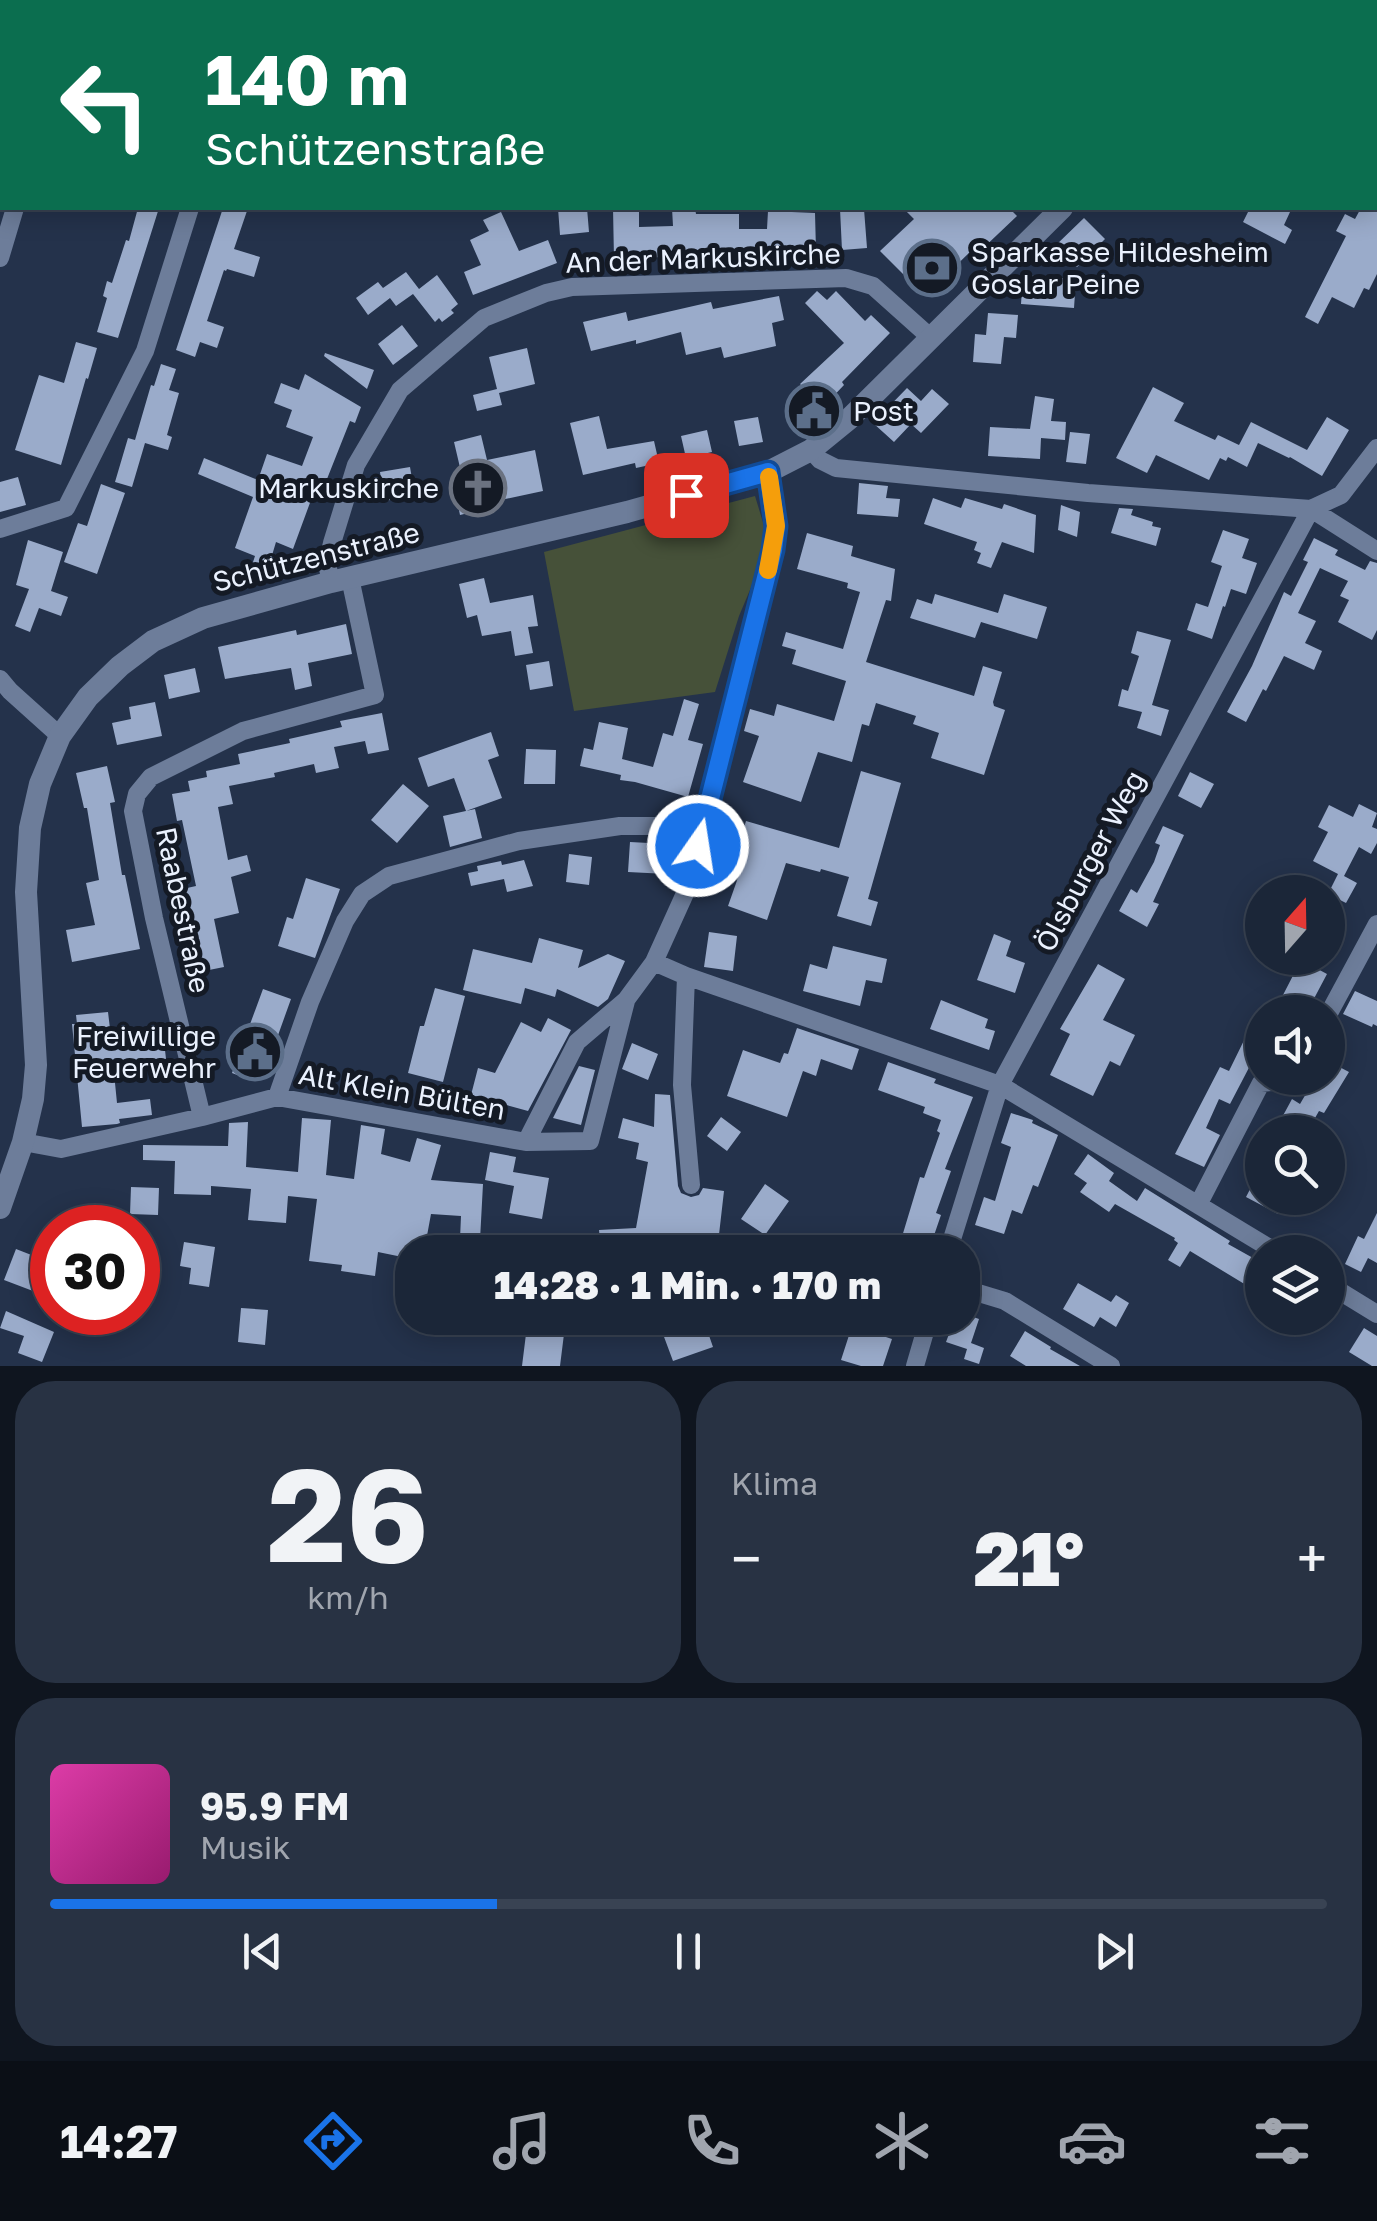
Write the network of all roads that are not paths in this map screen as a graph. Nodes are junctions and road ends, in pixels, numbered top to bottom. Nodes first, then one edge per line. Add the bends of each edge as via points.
1 (14, 210) edge
2 (189, 210) edge
3 (1060, 210) edge
4 (0, 258) edge
5 (930, 337) junction
6 (1377, 448) edge
7 (811, 450) junction
8 (768, 472) junction
9 (1312, 509) junction
10 (0, 529) edge
11 (1377, 552) edge
12 (341, 580) junction
13 (0, 679) edge
14 (60, 736) junction
15 (702, 826) junction
16 (1377, 924) edge
17 (654, 962) junction
18 (686, 976) junction
19 (1339, 995) edge
20 (626, 1000) junction
21 (1000, 1085) junction
22 (1255, 1095) edge
23 (276, 1097) junction
24 (202, 1118) junction
25 (23, 1142) junction
26 (526, 1142) junction
27 (7, 1167) edge
28 (691, 1185) dead end
29 (1198, 1205) junction
30 (0, 1208) edge
31 (953, 1235) edge
32 (1248, 1235) edge
33 (980, 1293) edge
34 (1345, 1294) edge
35 (1377, 1314) edge
36 (924, 1335) edge
37 (914, 1366) edge
38 (1111, 1366) edge

1 - 4 street
2 - 10 street via 144,351 66,508
3 - 5 street, Schützenstraße
5 - 7 street, Schützenstraße
5 - 12 street, An der Markuskirche via 873,286 846,278 572,287 484,318 400,390 356,465 327,564
6 - 9 street via 1341,496
7 - 8 street, Schützenstraße
7 - 9 street via 836,468
8 - 12 street, Schützenstraße
8 - 15 street, Alt Klein Bülten via 773,550
9 - 11 street
9 - 21 street, Ölsburger Weg
12 - 14 street, Schützenstraße via 203,618 153,641 88,697
12 - 24 street, Raabestraße via 375,695 243,730 151,777 133,812
13 - 14 street
14 - 25 street, Schützenstraße via 30,828 26,892 36,1065
15 - 17 street, Alt Klein Bülten via 687,889
15 - 23 street via 620,826 536,838 389,876 362,894 345,921
16 - 19 street
17 - 18 street
17 - 20 street, Alt Klein Bülten
18 - 21 street
18 - 28 street via 682,1085
20 - 26 street, Alt Klein Bülten via 577,1042
20 - 26 street via 590,1141
21 - 29 street
21 - 31 street, Ölsburger Weg
22 - 29 street
23 - 24 street, Alt Klein Bülten
23 - 26 street, Alt Klein Bülten
24 - 25 street, Alt Klein Bülten via 60,1149
25 - 27 street, Schützenstraße
27 - 30 street, Schützenstraße
29 - 32 street
33 - 38 street via 1005,1301
34 - 35 street
36 - 37 street

